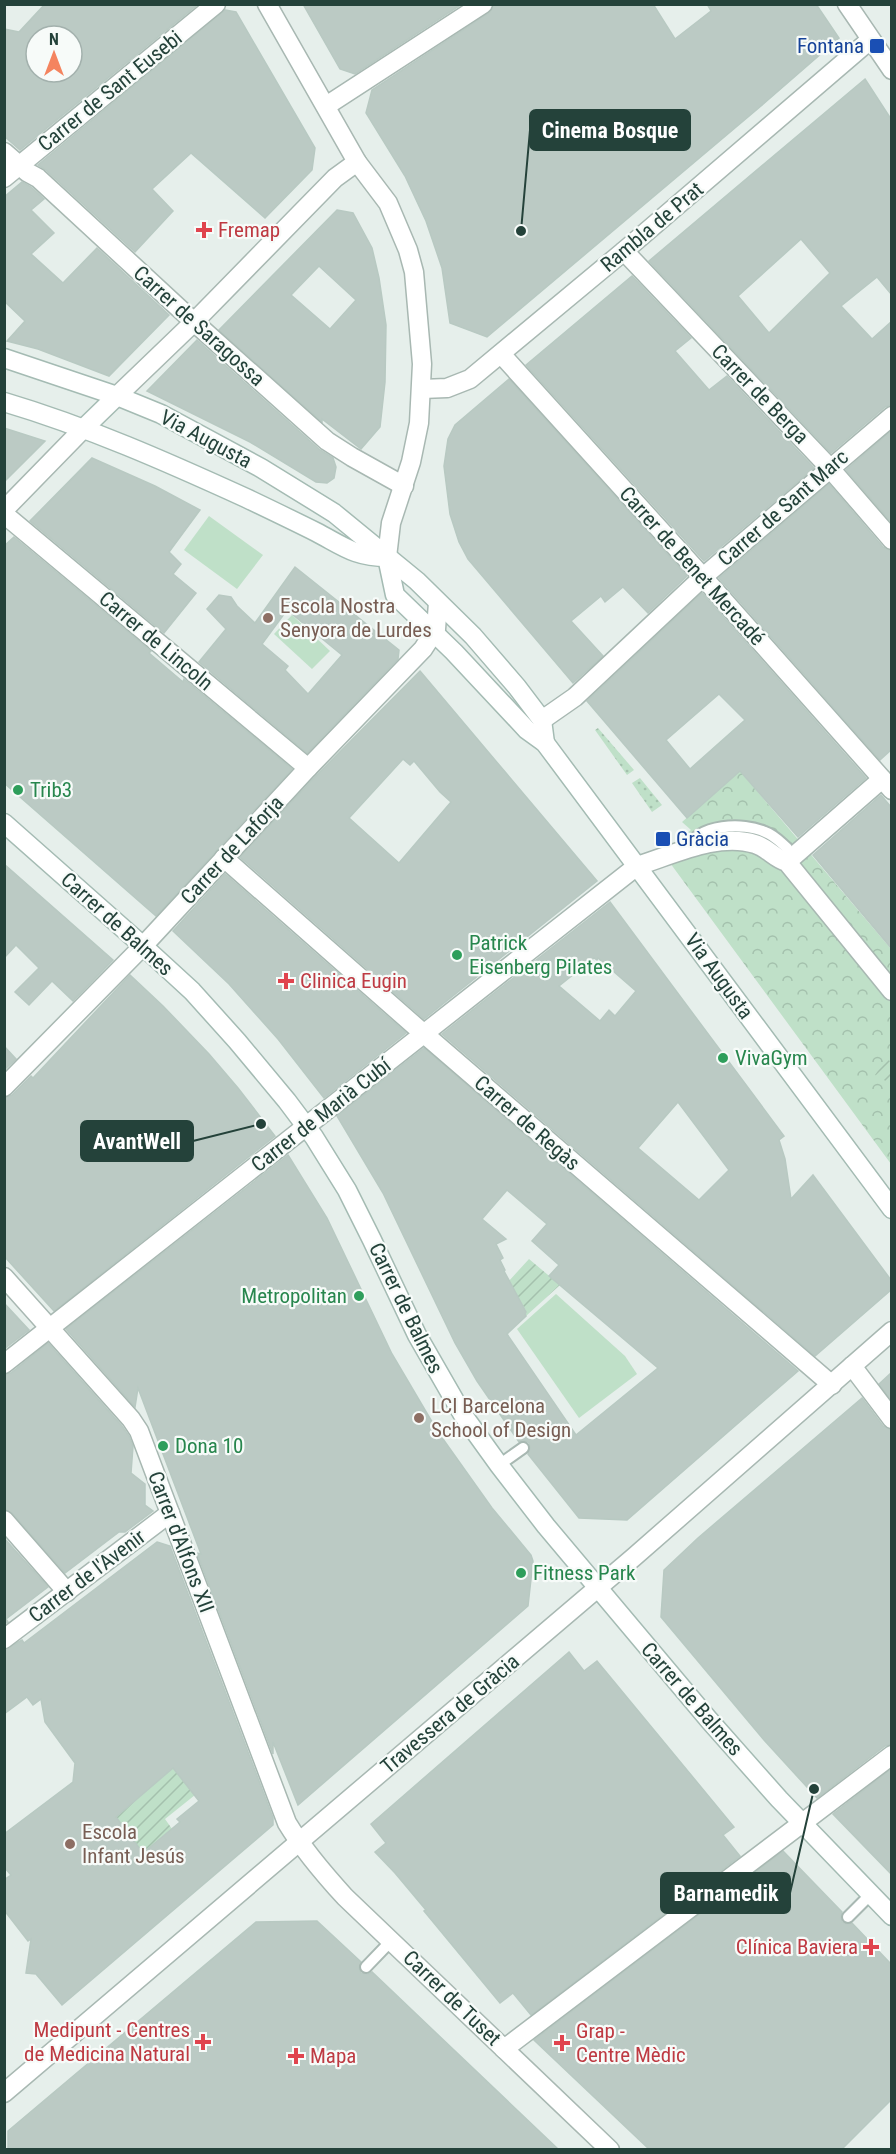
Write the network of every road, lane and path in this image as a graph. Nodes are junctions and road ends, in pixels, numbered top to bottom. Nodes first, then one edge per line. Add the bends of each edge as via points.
1 (216, 4) edge
2 (267, 4) edge
3 (483, 4) edge
4 (847, 4) edge
5 (870, 40) junction
6 (891, 70) edge
7 (326, 106) junction
8 (4, 152) edge
9 (357, 162) junction
10 (20, 165) junction
11 (4, 178) edge
12 (624, 251) junction
13 (194, 322) junction
14 (501, 354) junction
15 (4, 358) edge
16 (422, 389) junction
17 (117, 396) junction
18 (4, 402) edge
19 (891, 416) edge
20 (84, 428) junction
21 (830, 468) junction
22 (404, 486) junction
23 (4, 510) edge
24 (4, 514) edge
25 (891, 540) edge
26 (387, 558) junction
27 (703, 577) junction
28 (438, 603) junction
29 (434, 633) junction
30 (542, 720) junction
31 (545, 743) junction
32 (308, 768) junction
33 (886, 784) edge
34 (4, 823) edge
35 (787, 855) junction
36 (224, 858) junction
37 (637, 866) junction
38 (143, 946) junction
39 (891, 991) edge
40 (423, 1034) junction
41 (4, 1087) edge
42 (307, 1127) junction
43 (891, 1209) edge
44 (4, 1277) edge
45 (51, 1328) junction
46 (891, 1331) edge
47 (4, 1364) edge
48 (852, 1366) junction
49 (832, 1385) junction
50 (891, 1419) edge
51 (523, 1448) dead end
52 (499, 1465) junction
53 (170, 1513) junction
54 (4, 1520) edge
55 (598, 1587) junction
56 (67, 1592) junction
57 (4, 1639) edge
58 (891, 1755) edge
59 (803, 1823) junction
60 (299, 1842) junction
61 (871, 1894) junction
62 (891, 1916) edge
63 (848, 1917) dead end
64 (392, 1941) junction
65 (366, 1967) dead end
66 (504, 2049) junction
67 (4, 2093) edge
68 (610, 2150) edge

1 - 10 street, Carrer de Sant Eusebi
2 - 7 street
3 - 7 street
4 - 5 street
5 - 6 street
5 - 12 street, Rambla de Prat
7 - 9 street
8 - 10 street, Carrer de Saragossa
9 - 13 street via 335,178
9 - 16 street via 388,203 408,250 421,338
10 - 11 street, Carrer de Sant Eusebi
10 - 13 street, Carrer de Saragossa
12 - 14 street, Rambla de Prat
12 - 21 street, Carrer de Berga
13 - 17 street
13 - 22 street, Carrer de Saragossa via 327,441
14 - 16 street, Rambla de Prat via 465,382 447,388
14 - 27 street, Carrer de Benet Mercadé
15 - 17 street, Via Augusta
16 - 22 street via 419,423
17 - 20 street
17 - 26 street, Via Augusta via 161,414 261,468 334,513
18 - 20 street, Via Augusta
19 - 21 street, Carrer de Sant Marc
20 - 23 street
20 - 26 street, Via Augusta via 206,480 347,549
21 - 25 street, Carrer de Berga
21 - 27 street, Carrer de Sant Marc
22 - 26 street via 391,523
24 - 32 street, Carrer de Lincoln
26 - 28 street, Via Augusta
26 - 29 street, Via Augusta via 395,595
27 - 30 street, Carrer de Sant Marc via 575,697
27 - 33 street, Carrer de Benet Mercadé
28 - 29 street
28 - 30 street, Via Augusta via 473,636
29 - 31 street, Via Augusta via 526,730
29 - 32 street, Carrer de Laforja
30 - 31 street, Via Augusta
31 - 37 street, Via Augusta
32 - 36 street, Carrer de Laforja
33 - 35 street
34 - 38 street, Carrer de Balmes
35 - 37 street, Carrer de Marià Cubí via 779,860 765,848 749,842 723,841
35 - 39 street, Carrer de Marià Cubí
36 - 38 street, Carrer de Laforja
36 - 40 street, Carrer de Regàs
37 - 40 street, Carrer de Marià Cubí via 496,984
37 - 43 street, Via Augusta
38 - 41 street, Carrer de Laforja
38 - 42 street, Carrer de Balmes via 229,1031
40 - 42 street, Carrer de Marià Cubí
40 - 49 street, Carrer de Regàs
42 - 45 street, Carrer de Marià Cubí
42 - 52 street, Carrer de Balmes via 346,1190 448,1390
44 - 45 street, Carrer d'Alfons XII
45 - 47 street, Carrer de Marià Cubí
45 - 53 street, Carrer d'Alfons XII via 135,1424
46 - 48 street, Travessera de Gràcia
48 - 49 street, Travessera de Gràcia
48 - 50 street
49 - 55 street, Travessera de Gràcia
51 - 52 lane
52 - 55 street, Carrer de Balmes
53 - 56 street, Carrer de l'Avenir
53 - 60 street, Carrer d'Alfons XII via 287,1823
54 - 56 street
55 - 59 street, Carrer de Balmes via 709,1720
55 - 60 street, Travessera de Gràcia
56 - 57 street, Carrer de l'Avenir
58 - 59 street
59 - 61 street, Carrer de Balmes
59 - 66 street
60 - 64 street, Carrer de Tuset via 345,1897
60 - 67 street, Travessera de Gràcia
61 - 62 street, Carrer de Balmes
61 - 63 lane
64 - 65 lane
64 - 66 street, Carrer de Tuset
66 - 68 street, Carrer de Tuset

